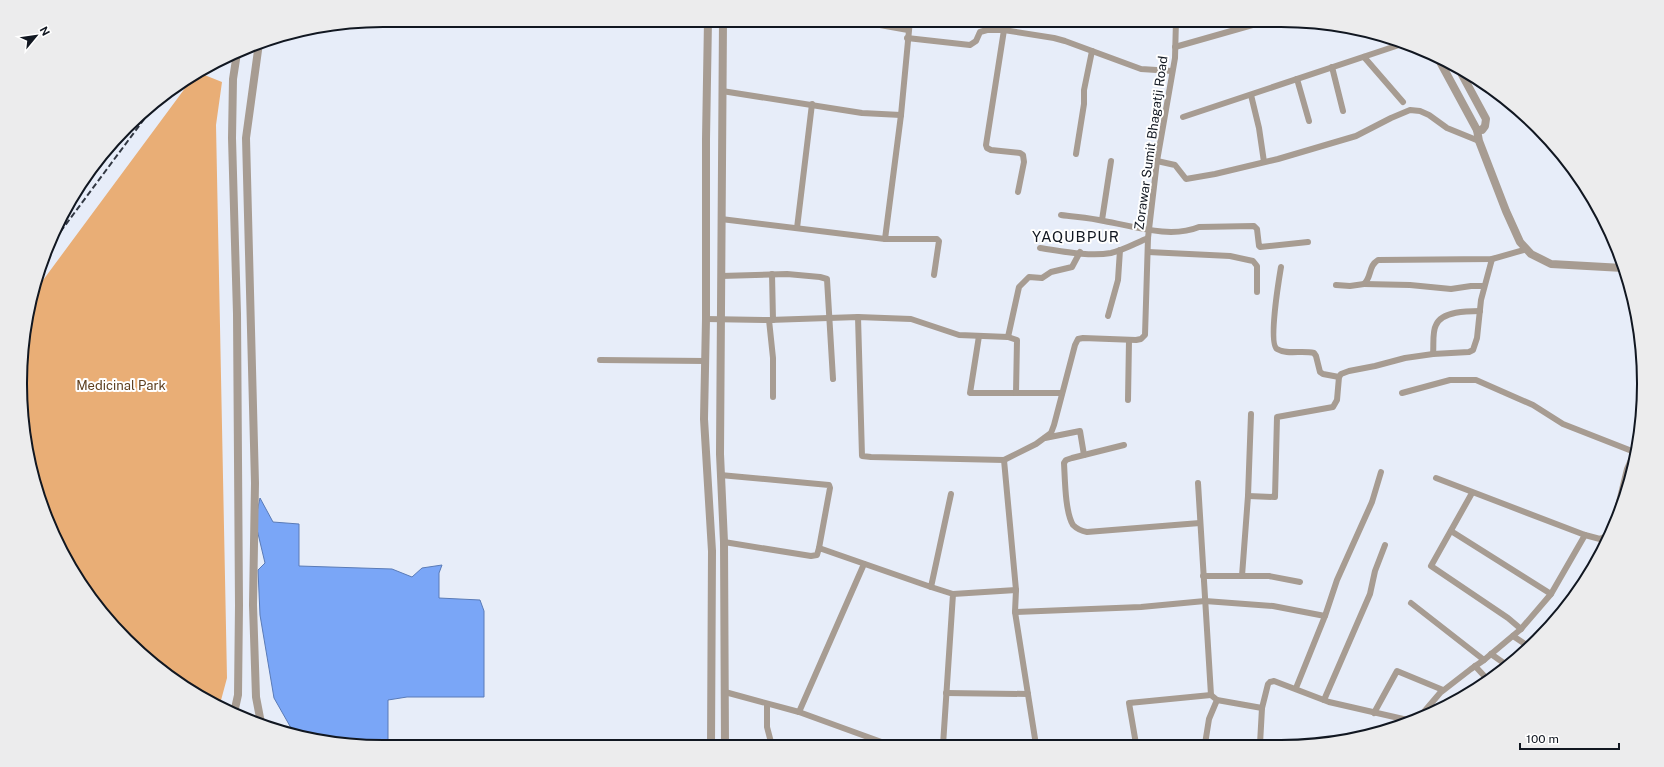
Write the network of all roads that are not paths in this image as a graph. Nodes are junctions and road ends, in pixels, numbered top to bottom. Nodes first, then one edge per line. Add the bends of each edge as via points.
1 (708, 27) edge
2 (723, 27) edge
3 (891, 27) edge
4 (909, 27) edge
5 (1176, 27) edge
6 (1245, 27) edge
7 (908, 30) junction
8 (1004, 30) junction
9 (908, 38) junction
10 (1396, 46) edge
11 (1175, 47) junction
12 (258, 50) edge
13 (1092, 51) junction
14 (1364, 57) junction
15 (236, 59) edge
16 (1443, 66) edge
17 (1332, 68) junction
18 (1172, 71) junction
19 (1464, 78) edge
20 (1297, 79) junction
21 (722, 91) junction
22 (1251, 94) junction
23 (1403, 102) dead end
24 (812, 104) junction
25 (1343, 111) dead end
26 (901, 116) junction
27 (1183, 117) dead end
28 (1309, 122) dead end
29 (1477, 130) junction
30 (1479, 141) junction
31 (1076, 154) dead end
32 (1111, 161) dead end
33 (1157, 162) junction
34 (1264, 162) junction
35 (1018, 192) dead end
36 (1061, 215) dead end
37 (721, 219) junction
38 (1102, 220) junction
39 (797, 228) junction
40 (1149, 230) junction
41 (1148, 238) junction
42 (885, 239) junction
43 (1308, 242) dead end
44 (1040, 248) dead end
45 (1527, 249) junction
46 (1120, 250) junction
47 (1080, 252) junction
48 (1148, 252) junction
49 (1492, 259) junction
50 (1281, 267) dead end
51 (1618, 268) edge
52 (772, 274) junction
53 (934, 275) dead end
54 (721, 276) junction
55 (1364, 284) junction
56 (1336, 285) dead end
57 (1484, 286) junction
58 (1257, 292) dead end
59 (1480, 311) junction
60 (1108, 316) dead end
61 (830, 318) junction
62 (858, 318) junction
63 (706, 319) junction
64 (721, 320) junction
65 (771, 320) junction
66 (979, 336) junction
67 (1008, 337) junction
68 (1129, 340) junction
69 (1433, 354) junction
70 (600, 360) dead end
71 (705, 362) junction
72 (1339, 377) junction
73 (833, 379) dead end
74 (1016, 393) junction
75 (1062, 393) junction
76 (1402, 393) dead end
77 (774, 397) dead end
78 (1128, 400) dead end
79 (1251, 414) dead end
80 (1044, 438) junction
81 (1124, 445) dead end
82 (1630, 451) edge
83 (1084, 455) junction
84 (1004, 460) junction
85 (1381, 472) dead end
86 (720, 475) junction
87 (1436, 478) dead end
88 (1198, 483) dead end
89 (1472, 493) junction
90 (951, 494) dead end
91 (1248, 496) junction
92 (1200, 523) junction
93 (1451, 531) junction
94 (1585, 534) junction
95 (1600, 540) edge
96 (724, 542) junction
97 (1385, 545) dead end
98 (819, 548) junction
99 (712, 551) junction
100 (724, 551) junction
101 (864, 564) junction
102 (1203, 576) junction
103 (1242, 576) junction
104 (1300, 582) dead end
105 (931, 588) junction
106 (1016, 590) junction
107 (953, 594) junction
108 (1551, 594) junction
109 (1205, 601) junction
110 (1411, 603) dead end
111 (1015, 612) junction
112 (1325, 616) junction
113 (1521, 629) junction
114 (1512, 636) junction
115 (1525, 644) edge
116 (1491, 654) junction
117 (1484, 660) junction
118 (1503, 662) edge
119 (1475, 666) junction
120 (1484, 676) edge
121 (1296, 688) junction
122 (1443, 690) junction
123 (725, 692) junction
124 (946, 693) junction
125 (1028, 694) junction
126 (1211, 695) junction
127 (1217, 700) junction
128 (1324, 700) junction
129 (766, 704) junction
130 (235, 707) edge
131 (1262, 708) junction
132 (1427, 708) edge
133 (799, 712) junction
134 (1374, 713) junction
135 (261, 718) edge
136 (1401, 719) edge
137 (711, 740) edge
138 (725, 740) edge
139 (770, 740) edge
140 (876, 740) edge
141 (943, 740) edge
142 (1035, 740) edge
143 (1135, 740) edge
144 (1206, 740) edge
145 (1260, 740) edge

1 - 63 street
2 - 21 street
3 - 7 street
4 - 7 street
5 - 11 street, Zorawar Sumit Bhagatji Road
6 - 11 street
7 - 9 street
8 - 9 street via 980,32 976,41 970,45
8 - 13 street via 1065,41
8 - 35 street via 986,145 991,150 1023,155
9 - 26 street
10 - 14 street
11 - 18 street, Zorawar Sumit Bhagatji Road
12 - 135 street via 246,138 255,483 253,605 256,698
13 - 18 street via 1141,68
13 - 31 street
14 - 17 street
14 - 23 street
15 - 130 street via 233,79 232,138 237,314 239,612 238,696
16 - 29 street
17 - 20 street
17 - 25 street
18 - 33 street, Zorawar Sumit Bhagatji Road
19 - 29 street via 1486,119 1482,130
20 - 22 street
20 - 28 street
21 - 24 street
21 - 37 street
22 - 27 street
22 - 34 street
24 - 26 street via 862,113
24 - 39 street
26 - 42 street
29 - 30 street
30 - 34 street via 1447,128 1429,115 1410,110 1356,136
30 - 45 street via 1506,211 1520,242
32 - 38 street
33 - 34 street via 1175,165 1186,179
33 - 40 street, Zorawar Sumit Bhagatji Road
36 - 38 street
37 - 39 street
37 - 54 street
38 - 40 street
39 - 42 street
40 - 41 street, Zorawar Sumit Bhagatji Road
40 - 43 street via 1254,226 1257,229 1260,247
41 - 46 street
41 - 48 street, Zorawar Sumit Bhagatji Road
42 - 53 street via 938,240
44 - 47 street
45 - 49 street
45 - 51 street via 1531,254 1551,264
46 - 47 street via 1110,253
46 - 60 street via 1118,280
47 - 67 street via 1072,267 1051,272 1042,278 1029,277 1019,287
48 - 58 street via 1230,256 1253,261 1257,266
48 - 68 street, Zorawar Sumit Bhagatji Road via 1145,335 1141,339
49 - 55 street via 1378,260 1372,265
49 - 57 street
50 - 72 street via 1274,346 1282,350 1314,353 1320,372
52 - 54 street
52 - 61 street via 820,276 827,279
52 - 65 street
54 - 64 street
55 - 56 street
55 - 57 street via 1451,289
57 - 59 street
59 - 69 street via 1456,312 1438,322 1435,328
59 - 69 street via 1473,350
61 - 62 street
61 - 65 street
61 - 73 street
62 - 66 street via 911,319 959,335
62 - 84 street via 862,456
63 - 64 street
63 - 71 street
64 - 65 street
64 - 86 street
65 - 77 street
66 - 67 street
66 - 74 street via 970,393
67 - 74 street via 1017,340
68 - 75 street, Zorawar Sumit Bhagatji Road via 1078,339
68 - 78 street
69 - 72 street via 1349,371
70 - 71 street
71 - 99 street via 704,419
72 - 91 street via 1337,400 1333,407 1277,417 1274,497
74 - 75 street
75 - 80 street, Zorawar Sumit Bhagatji Road via 1052,430
76 - 82 street via 1450,380 1476,380 1533,404 1562,424
79 - 91 street
80 - 83 street via 1080,431
80 - 84 street, Zorawar Sumit Bhagatji Road
81 - 83 street
83 - 92 street via 1066,460 1064,463 1068,508 1076,528 1087,532
84 - 106 street
85 - 112 street via 1372,502
86 - 96 street
86 - 98 street via 829,485
87 - 89 street
88 - 92 street
89 - 93 street
89 - 94 street
90 - 105 street
91 - 103 street
92 - 102 street
93 - 108 street
93 - 113 street via 1431,566
94 - 95 street
94 - 108 street
96 - 98 street via 811,556 816,555
96 - 100 street
97 - 128 street via 1370,594
98 - 101 street
99 - 100 street
99 - 137 street
100 - 123 street
101 - 105 street
101 - 133 street
102 - 103 street
102 - 109 street
103 - 104 street via 1269,576
105 - 107 street
106 - 107 street
106 - 111 street
107 - 124 street
108 - 113 street
109 - 111 street via 1141,607
109 - 112 street via 1272,606
109 - 126 street
110 - 117 street
111 - 125 street
112 - 121 street
113 - 114 street
114 - 115 street
114 - 116 street
116 - 117 street
116 - 118 street
117 - 119 street
119 - 120 street
119 - 122 street
121 - 128 street
121 - 131 street via 1270,682
122 - 132 street
122 - 134 street via 1397,671
123 - 129 street
123 - 138 street
124 - 125 street
124 - 141 street
125 - 142 street
126 - 127 street
126 - 143 street via 1130,703
127 - 131 street
127 - 144 street via 1209,719
128 - 134 street
129 - 133 street
129 - 139 street
131 - 145 street
133 - 140 street
134 - 136 street

